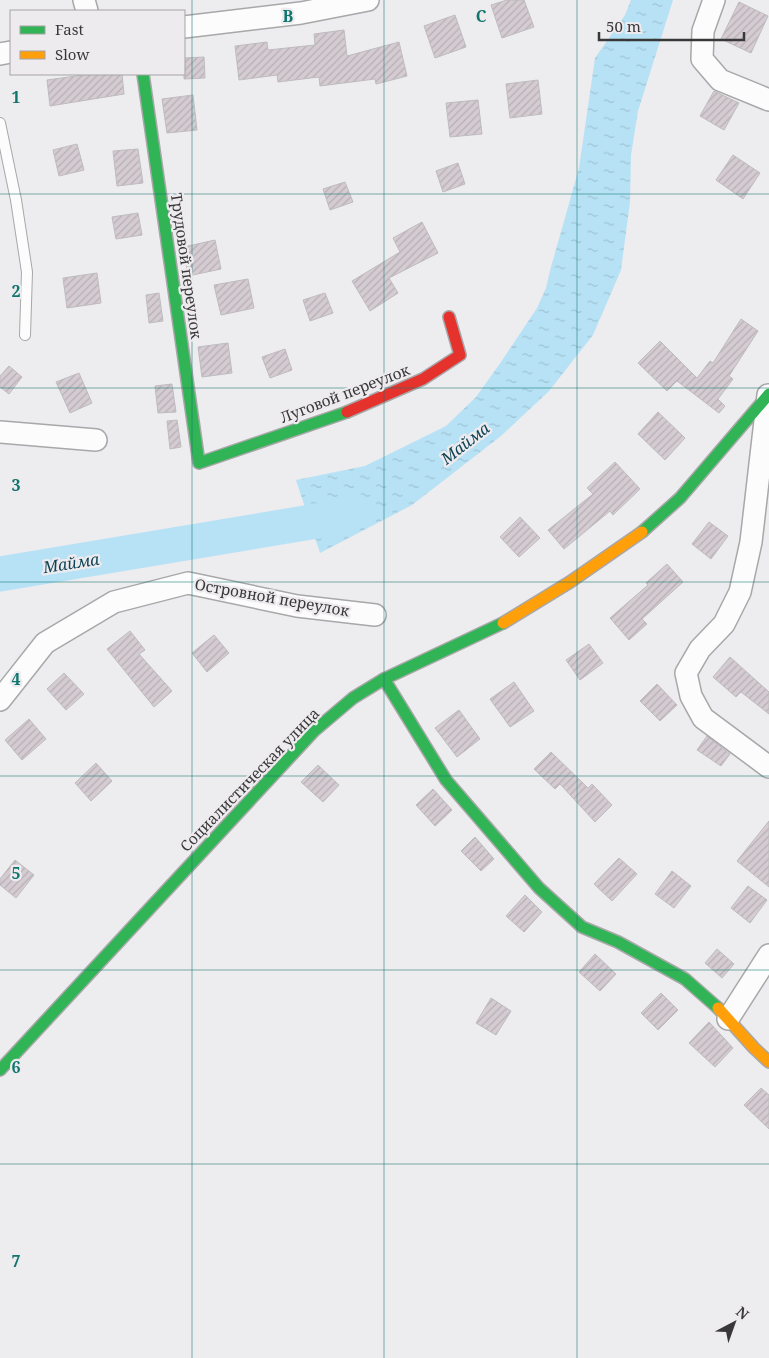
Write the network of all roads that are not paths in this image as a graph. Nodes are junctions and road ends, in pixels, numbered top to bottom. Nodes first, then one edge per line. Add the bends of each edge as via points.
1 (368, 0) edge
2 (714, 0) edge
3 (299, 6) edge
4 (185, 27) edge
5 (143, 75) edge
6 (769, 100) edge
7 (0, 123) edge
8 (449, 317) dead end
9 (25, 335) dead end
10 (769, 394) edge
11 (0, 432) edge
12 (96, 440) dead end
13 (199, 463) joint
14 (375, 615) dead end
15 (384, 679) junction
16 (0, 700) edge
17 (769, 767) edge
18 (769, 955) edge
19 (728, 1019) junction
20 (769, 1062) edge
21 (0, 1070) edge

1 - 3 street
2 - 6 street via 703,31 702,59 720,80
3 - 4 street
5 - 13 street, Трудовой переулок
7 - 9 lane via 27,272
8 - 13 street, Луговой переулок via 460,355 424,380 343,414
10 - 15 street, Социалистическая улица via 680,498 646,529 570,582 497,626
10 - 17 street via 751,542 740,592 724,624 700,649 686,673 691,696 703,718
11 - 12 street
14 - 16 street, Островной переулок via 297,606 188,584 114,602 45,643
15 - 19 street via 446,780 539,888 582,927 618,942 685,979
15 - 21 street, Социалистическая улица via 352,698 314,731
18 - 19 street
19 - 20 street

